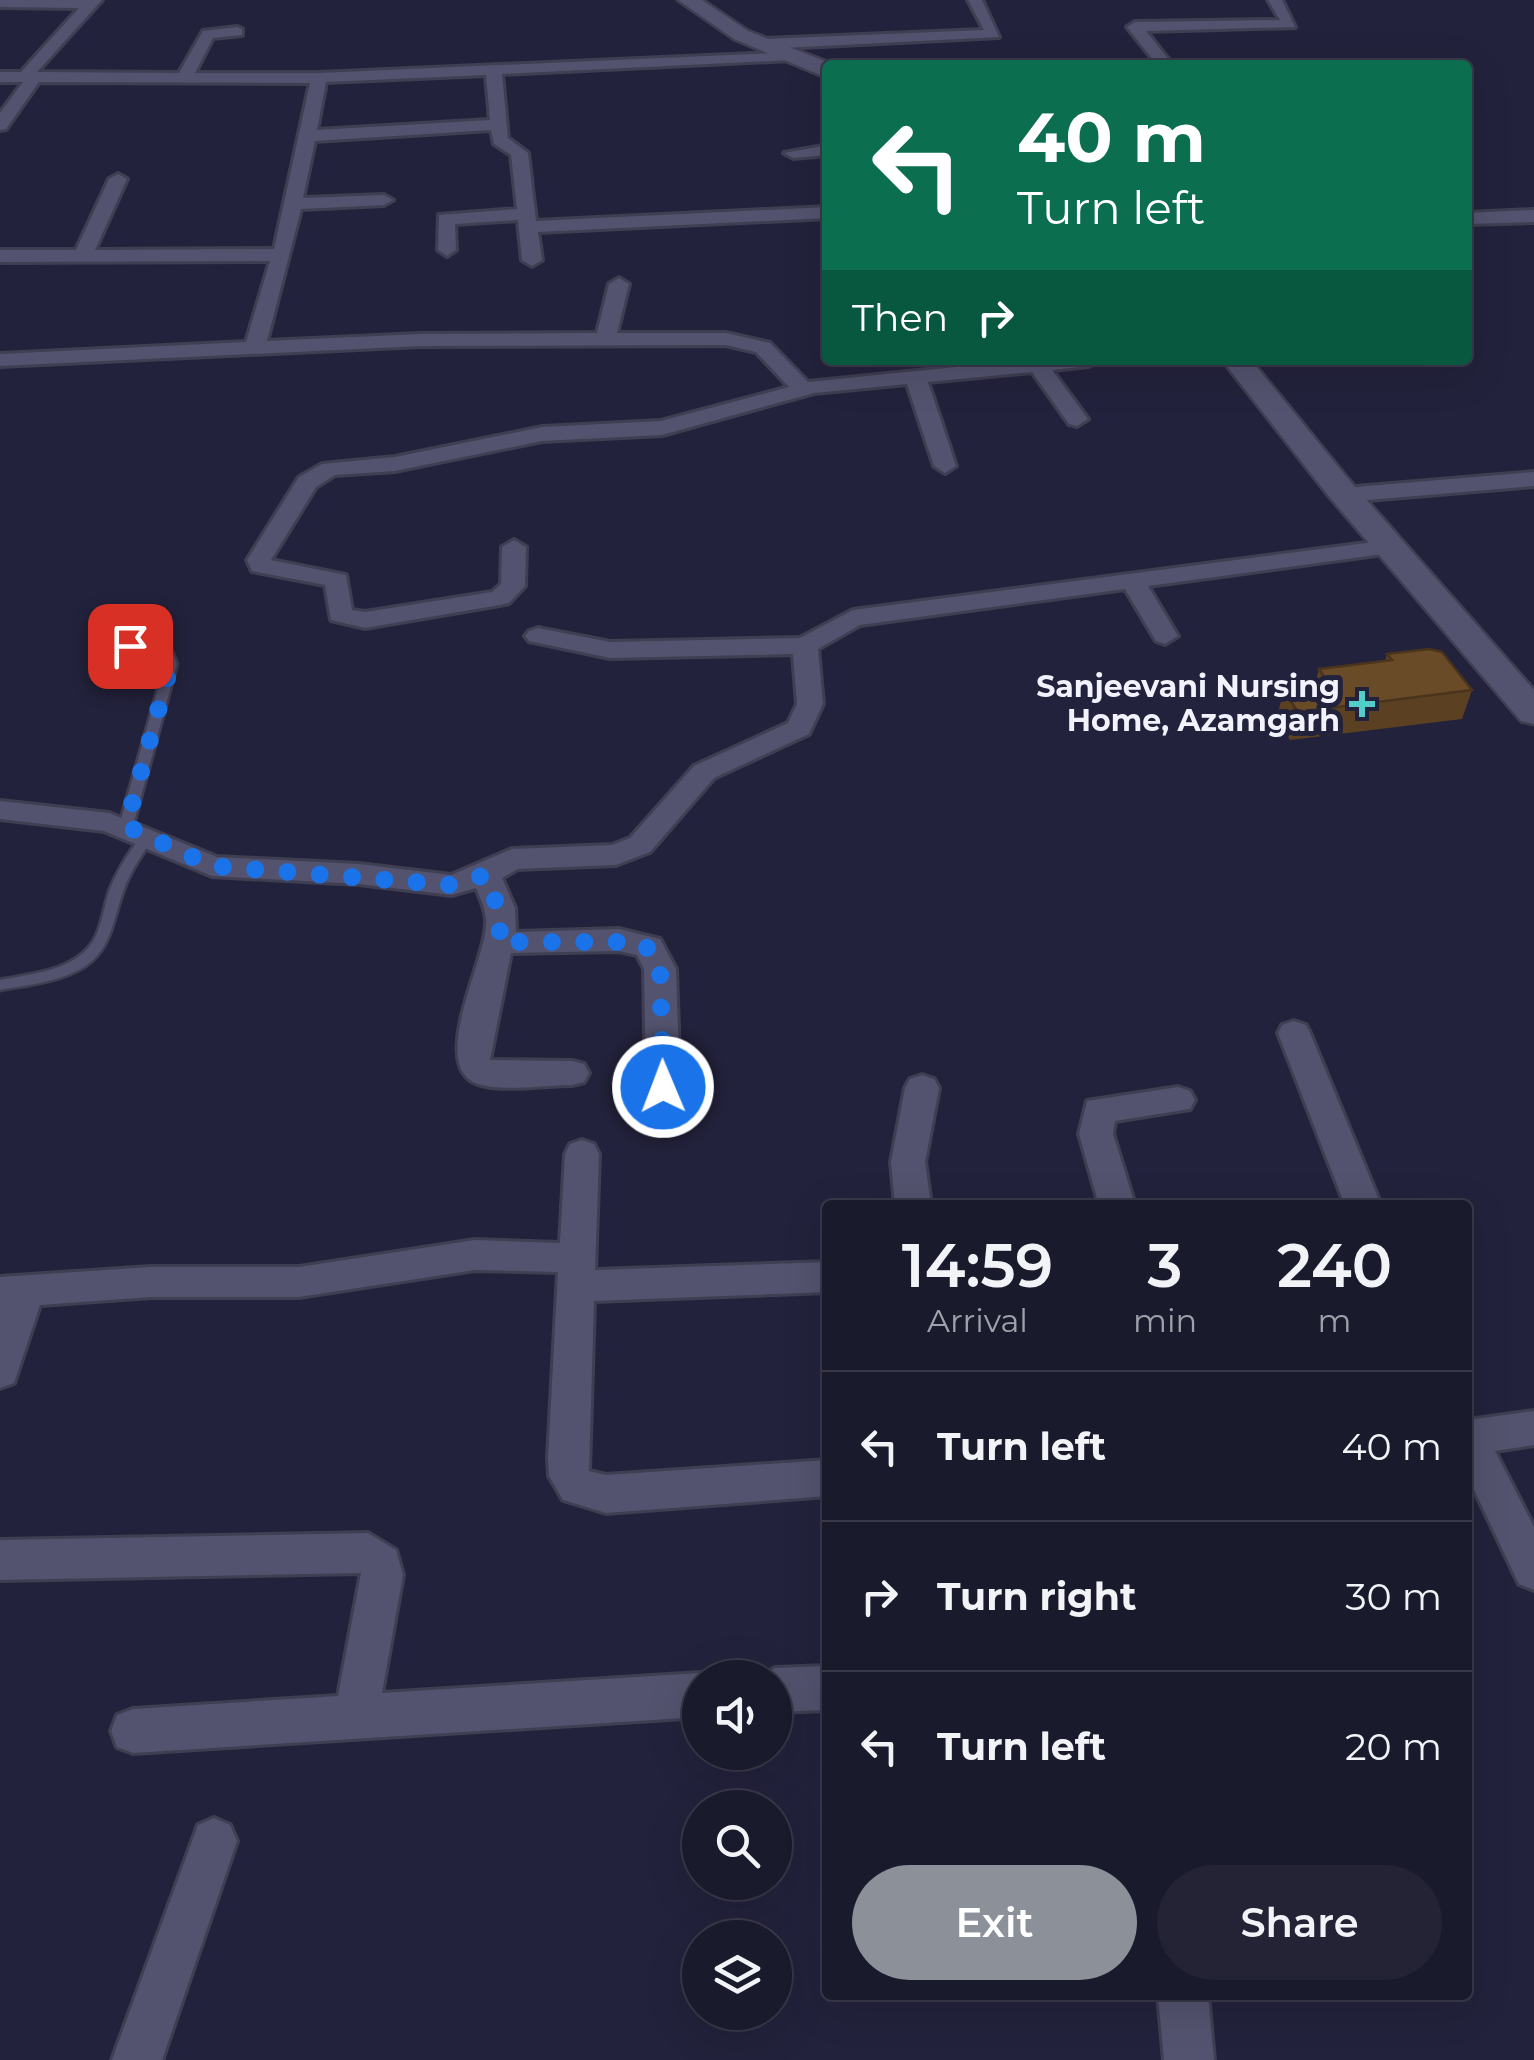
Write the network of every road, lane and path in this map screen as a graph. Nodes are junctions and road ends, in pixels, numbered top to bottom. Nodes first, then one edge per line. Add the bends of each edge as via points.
1 (688, 0) edge
2 (975, 0) edge
3 (1275, 0) edge
4 (93, 2) edge
5 (0, 3) edge
6 (764, 44) junction
7 (230, 48) junction
8 (791, 55) junction
9 (1161, 60) edge
10 (822, 68) edge
11 (494, 70) junction
12 (0, 77) edge
13 (28, 77) junction
14 (186, 77) junction
15 (319, 78) junction
16 (0, 125) edge
17 (498, 125) junction
18 (308, 136) junction
19 (822, 151) edge
20 (793, 153) dead end
21 (118, 179) dead end
22 (384, 200) dead end
23 (294, 204) junction
24 (822, 212) edge
25 (1534, 216) edge
26 (1472, 219) edge
27 (526, 220) junction
28 (447, 250) dead end
29 (282, 255) junction
30 (0, 256) edge
31 (83, 256) junction
32 (532, 260) dead end
33 (618, 284) dead end
34 (606, 338) junction
35 (254, 350) junction
36 (0, 360) edge
37 (1038, 365) joint
38 (1240, 365) edge
39 (953, 367) edge
40 (916, 378) junction
41 (804, 389) junction
42 (1077, 419) dead end
43 (945, 466) dead end
44 (1534, 479) edge
45 (1344, 495) junction
46 (514, 547) dead end
47 (1389, 547) junction
48 (1133, 582) junction
49 (538, 636) dead end
50 (1164, 636) dead end
51 (100, 643) dead end
52 (805, 646) junction
53 (1534, 713) edge
54 (0, 810) edge
55 (136, 832) junction
56 (485, 875) junction
57 (498, 942) junction
58 (0, 985) edge
59 (1294, 1033) dead end
60 (572, 1073) dead end
61 (663, 1087) dead end
62 (922, 1088) dead end
63 (1178, 1100) dead end
64 (582, 1154) dead end
65 (912, 1200) edge
66 (1116, 1200) edge
67 (1361, 1200) edge
68 (574, 1272) junction
69 (822, 1277) edge
70 (13, 1291) edge
71 (0, 1371) edge
72 (1534, 1428) edge
73 (1472, 1436) edge
74 (1472, 1445) edge
75 (822, 1478) edge
76 (0, 1560) edge
77 (1534, 1570) edge
78 (822, 1688) edge
79 (792, 1689) edge
80 (682, 1695) edge
81 (356, 1716) junction
82 (133, 1731) dead end
83 (214, 1841) dead end
84 (1183, 2000) edge
85 (138, 2060) edge
86 (1189, 2060) edge

1 - 6 street
2 - 6 street via 994,34
3 - 9 street via 1290,24 1136,28
4 - 5 street
4 - 13 street
6 - 8 street
7 - 14 street
7 - 14 street via 208,34
7 - 15 street
8 - 10 street
8 - 11 street
11 - 15 street
11 - 17 street
12 - 13 street
13 - 14 street
13 - 16 street via 31,82
15 - 18 street
17 - 18 street
17 - 27 street via 500,143 518,154
18 - 23 street
19 - 20 street
21 - 31 street
22 - 23 street
23 - 29 street
24 - 27 street
25 - 26 street
27 - 28 street via 446,219
27 - 32 street
29 - 31 street
29 - 35 street
30 - 31 street
33 - 34 street
34 - 35 street
34 - 41 street via 753,343
35 - 36 street
37 - 39 street
37 - 42 street
38 - 45 street
39 - 40 street
40 - 41 street
40 - 43 street
41 - 46 street via 662,428 542,434 395,464 330,469 307,482 259,560 272,571 337,580 340,615 364,620 500,598 513,586
44 - 45 street
45 - 47 street
47 - 48 street
47 - 53 street
48 - 50 street
48 - 52 street via 854,618
49 - 52 street via 610,650
51 - 55 lane via 159,648 171,664
52 - 56 street via 810,704 798,728 704,772 640,844 616,855 512,859
54 - 55 street via 67,815
55 - 56 street via 226,868 452,885
55 - 58 lane via 101,946 91,958 53,976
56 - 57 street via 502,918
57 - 60 street via 472,1043 473,1065 484,1073
57 - 61 street via 619,940 648,946 660,969
59 - 67 street
62 - 65 street via 908,1162
63 - 66 street via 1099,1110 1096,1134
64 - 68 street
68 - 69 street
68 - 70 street via 474,1255 299,1282
68 - 75 street via 568,1458 577,1487 606,1494
70 - 71 street
72 - 73 street
74 - 77 street
76 - 81 street via 368,1552 382,1575
78 - 79 street
80 - 81 street
81 - 82 street
83 - 85 street
84 - 86 street

